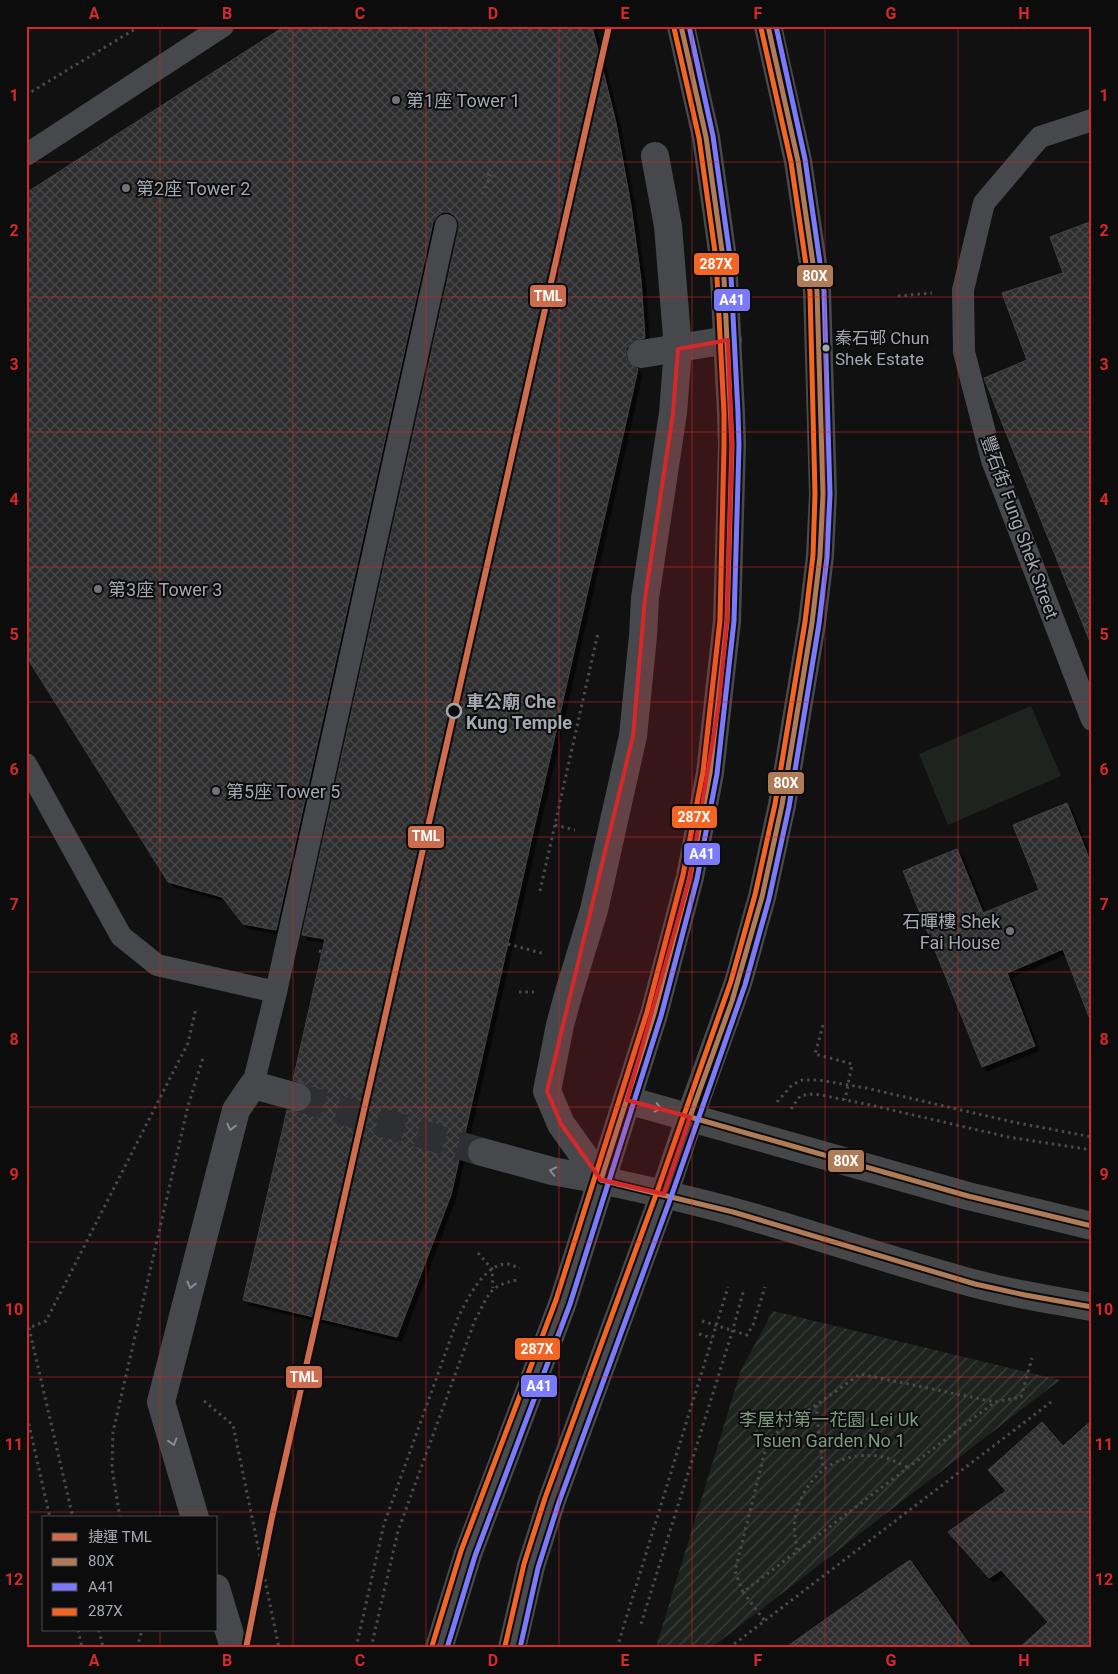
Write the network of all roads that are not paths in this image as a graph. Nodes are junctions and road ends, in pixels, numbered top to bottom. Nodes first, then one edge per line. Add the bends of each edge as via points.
1 (223, 26) edge
2 (681, 26) edge
3 (768, 26) edge
4 (1092, 120) edge
5 (26, 155) edge
6 (655, 156) dead end
7 (446, 225) dead end
8 (728, 340) junction
9 (678, 349) junction
10 (641, 354) dead end
11 (1092, 720) edge
12 (26, 764) edge
13 (276, 992) junction
14 (253, 1085) junction
15 (297, 1097) tunnel mouth
16 (627, 1100) junction
17 (690, 1117) junction
18 (482, 1152) tunnel mouth
19 (601, 1180) junction
20 (664, 1194) junction
21 (1092, 1226) edge
22 (1092, 1307) edge
23 (194, 1516) edge
24 (218, 1595) edge
25 (234, 1648) edge
26 (439, 1648) edge
27 (512, 1648) edge

1 - 5 lane
2 - 8 main road via 709,153 723,258
3 - 17 main road via 798,161 817,291 823,494 820,556 783,796 762,897 732,1001
4 - 11 lane, 豐石街 Fung Shek Street via 1040,137 984,203 963,290 964,352 992,460
6 - 9 street via 668,226
7 - 13 lane
8 - 9 street
8 - 16 main road via 732,445 727,612 710,773 690,878
9 - 10 street
9 - 19 street via 673,413 645,598 633,736 594,910 560,1026 548,1091 561,1124
12 - 13 lane via 120,936 157,965
13 - 14 lane
14 - 15 street
14 -> 23 street via 236,1110 161,1402
16 -> 17 street
16 - 19 main road
17 - 20 main road
17 - 21 street via 968,1196
19 -> 18 street
19 - 20 street
19 - 26 main road via 563,1302 468,1554
20 - 22 street via 751,1216 960,1280
20 - 27 main road via 552,1500 531,1566
24 - 25 street

